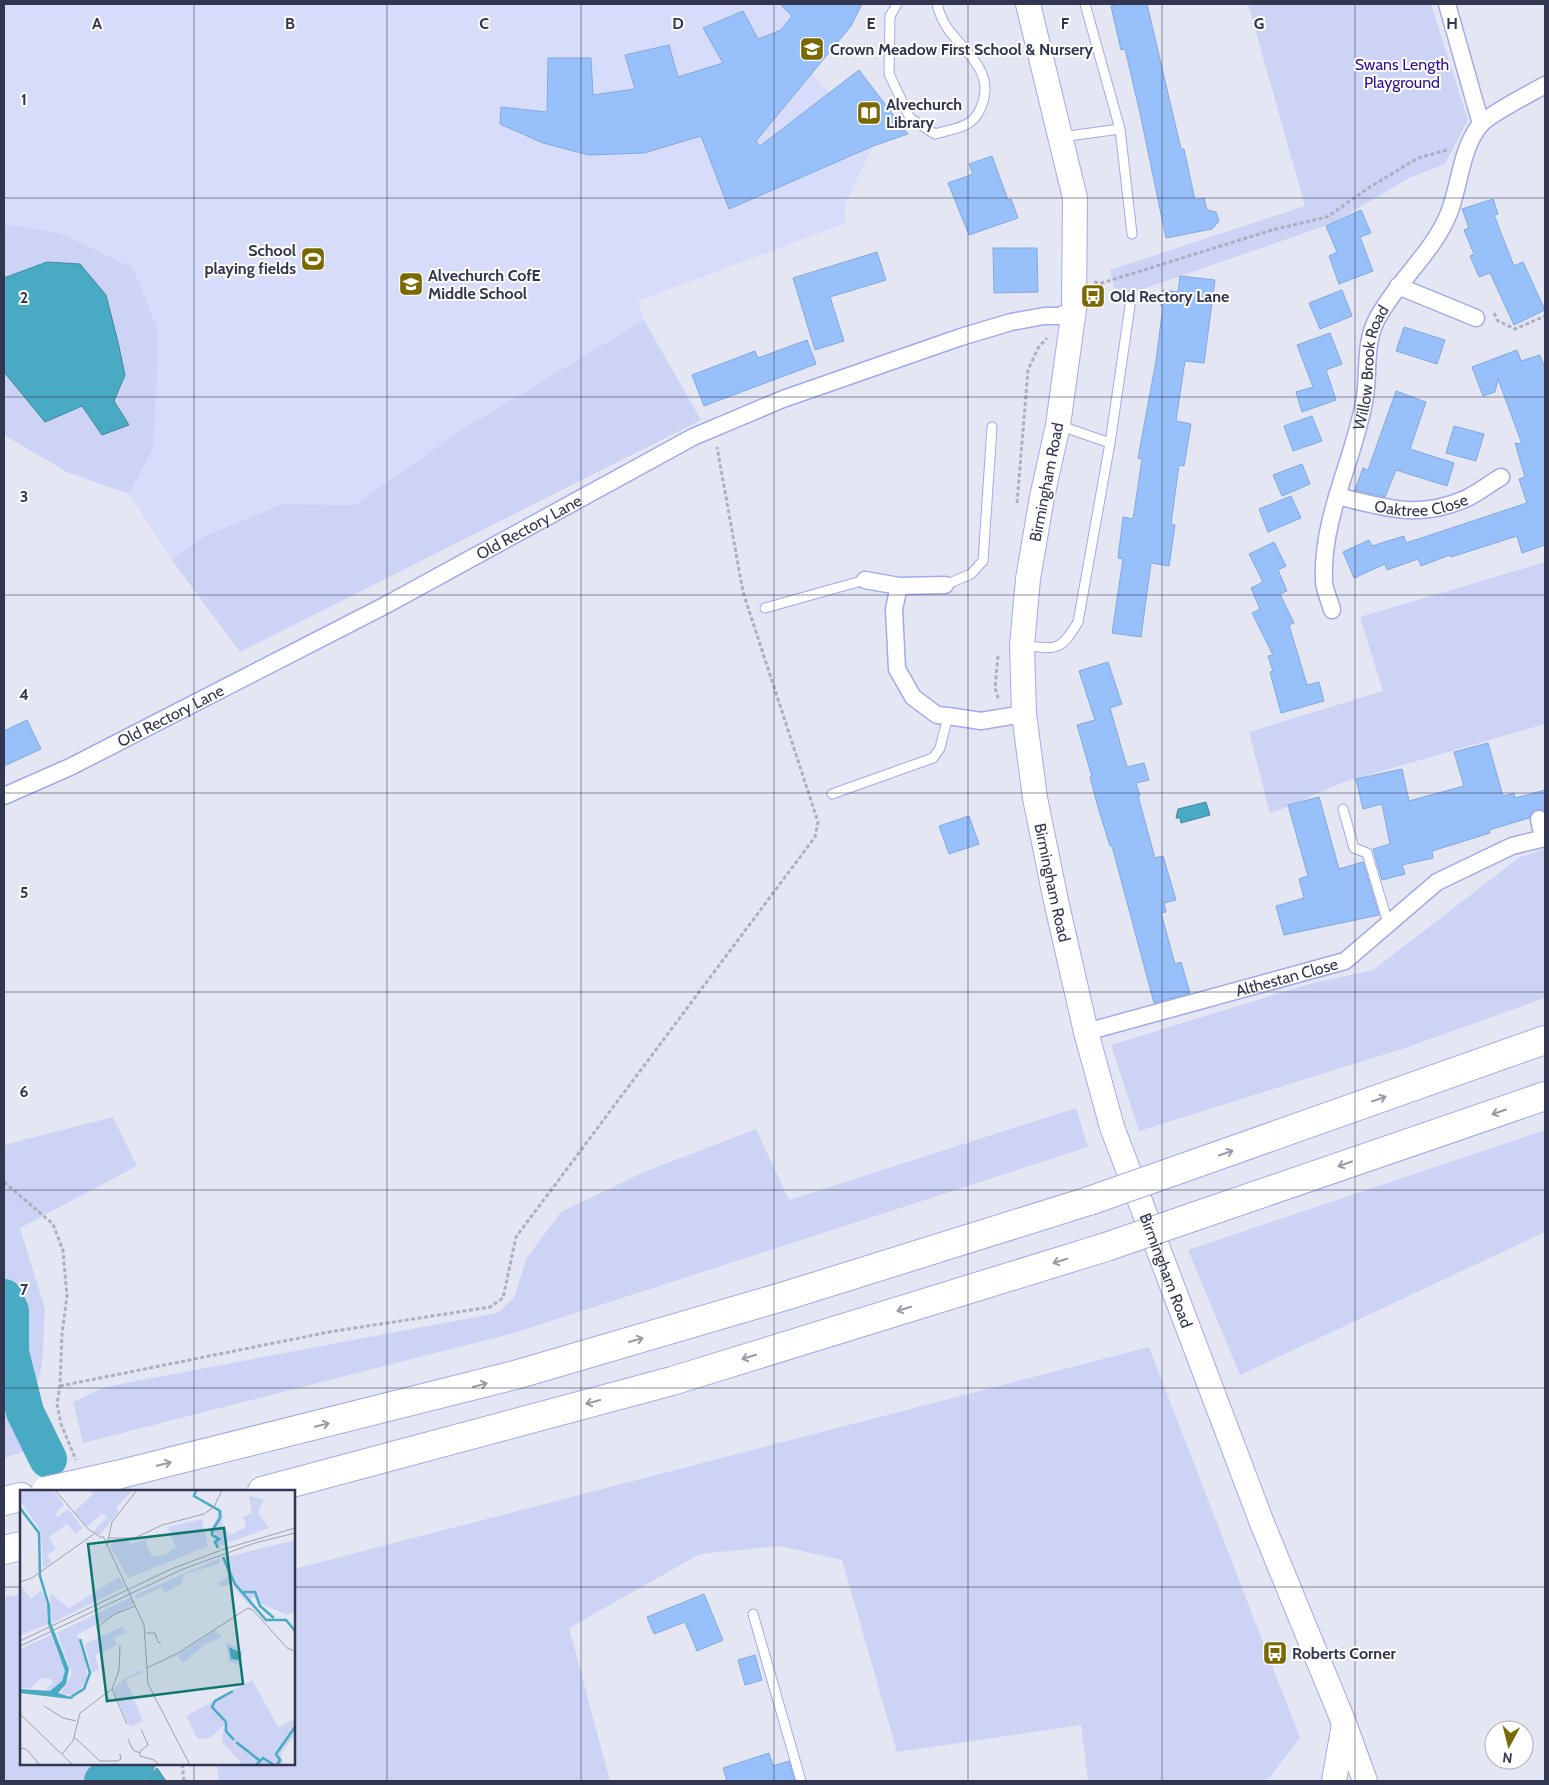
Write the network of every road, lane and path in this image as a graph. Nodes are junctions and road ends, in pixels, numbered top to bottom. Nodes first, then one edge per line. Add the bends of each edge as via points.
1 (897, 4) edge
2 (937, 4) edge
3 (1028, 4) edge
4 (1085, 4) edge
5 (1447, 4) edge
6 (1545, 84) edge
7 (1482, 124) junction
8 (1120, 129) junction
9 (1061, 137) junction
10 (1470, 144) junction
11 (1132, 234) dead end
12 (1074, 279) junction
13 (1398, 286) junction
14 (1130, 306) dead end
15 (1491, 306) dead end
16 (1064, 312) junction
17 (1545, 316) edge
18 (1476, 318) dead end
19 (726, 424) junction
20 (1058, 425) junction
21 (992, 426) dead end
22 (1110, 443) junction
23 (1021, 453) dead end
24 (1501, 477) dead end
25 (1337, 496) junction
26 (865, 580) joint
27 (945, 585) joint
28 (899, 586) junction
29 (765, 608) dead end
30 (1332, 610) dead end
31 (1022, 645) junction
32 (1024, 714) junction
33 (948, 716) junction
34 (832, 794) dead end
35 (4, 796) edge
36 (1343, 809) dead end
37 (1539, 819) dead end
38 (1544, 838) edge
39 (1388, 923) junction
40 (1086, 1032) junction
41 (1545, 1040) edge
42 (1545, 1096) edge
43 (4, 1182) edge
44 (60, 1386) junction
45 (79, 1466) dead end
46 (50, 1490) edge
47 (266, 1490) edge
48 (20, 1546) edge
49 (4, 1550) edge
50 (753, 1614) dead end
51 (1344, 1723) junction
52 (182, 1765) edge
53 (184, 1781) edge
54 (802, 1781) edge
55 (1334, 1781) edge
56 (1364, 1781) edge

1 - 2 lane via 890,16 889,74 910,118 936,134 964,126 978,116 985,83 980,68 947,28
3 - 9 main road, Birmingham Road
4 - 8 lane
5 - 7 street
6 - 7 street
7 - 10 street, Willow Brook Road
8 - 9 lane
8 - 11 lane
9 - 12 main road, Birmingham Road via 1075,198
10 - 12 path via 1418,158 1327,217 1272,230 1102,283
10 - 13 street, Willow Brook Road via 1449,214 1429,248
12 - 16 main road, Birmingham Road
13 - 18 street
13 - 25 street, Willow Brook Road via 1373,328 1366,395 1358,432
14 - 22 lane
15 - 17 path via 1498,321 1515,329
16 - 19 street, Old Rectory Lane via 1010,322 961,337 783,400
16 - 20 main road, Birmingham Road
16 - 23 path via 1038,348 1028,370
19 - 35 street, Old Rectory Lane via 693,437 386,605 95,754
19 - 44 path via 716,450 743,592 818,822 815,837 516,1237 503,1298 490,1307 328,1332
20 - 22 lane
20 - 31 main road, Birmingham Road via 1028,579
21 - 27 lane via 983,561 971,574
22 - 31 lane via 1078,622 1067,641 1051,649
24 - 25 street, Oaktree Close via 1467,499 1439,509 1404,512
25 - 30 street, Willow Brook Road via 1324,582
26 - 28 street
26 - 29 lane
27 - 28 street
28 - 33 street via 894,609 897,669 913,696 937,714
31 - 32 main road, Birmingham Road
32 - 33 street via 981,721
32 - 40 main road, Birmingham Road via 1035,798
33 - 34 lane via 940,748 933,758
36 - 39 lane via 1354,848 1367,853
37 - 38 street, Althestan Close
38 - 39 street, Althestan Close via 1512,846 1437,882
39 - 40 street, Althestan Close via 1345,961
40 - 51 main road, Birmingham Road via 1115,1136 1262,1523
46 -> 41 highway, bridge via 516,1375 785,1296 1089,1200
42 -> 47 highway, bridge via 1106,1246 672,1381
43 - 44 path via 53,1224 63,1251 67,1296
44 - 45 path via 57,1404 61,1424
48 - 49 highway
50 - 54 lane
51 - 55 main road
51 - 56 main road, Birmingham Road
52 - 53 path

